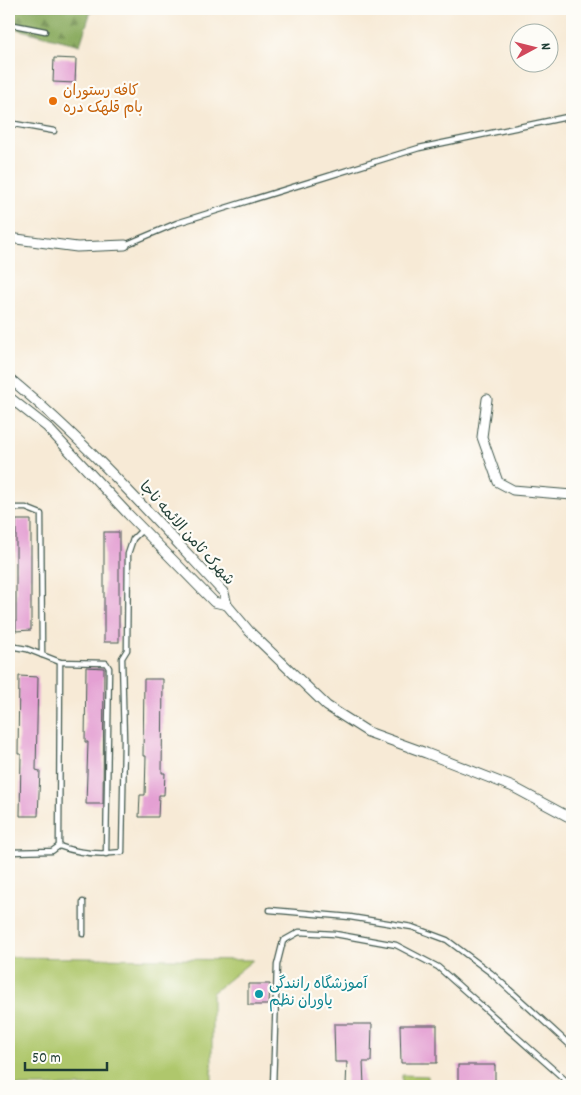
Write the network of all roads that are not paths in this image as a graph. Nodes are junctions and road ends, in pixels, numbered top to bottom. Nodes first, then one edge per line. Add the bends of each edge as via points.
1 (9, 24) edge
2 (44, 31) dead end
3 (572, 116) edge
4 (9, 123) edge
5 (54, 132) dead end
6 (9, 238) edge
7 (125, 245) joint
8 (9, 378) edge
9 (9, 397) edge
10 (487, 399) dead end
11 (49, 412) junction
12 (40, 421) junction
13 (572, 495) edge
14 (9, 508) edge
15 (153, 518) junction
16 (143, 529) junction
17 (227, 605) junction
18 (9, 646) edge
19 (42, 655) junction
20 (60, 662) junction
21 (572, 818) edge
22 (58, 846) junction
23 (11, 852) dead end
24 (106, 854) junction
25 (84, 902) dead end
26 (270, 910) dead end
27 (83, 934) dead end
28 (572, 1047) edge
29 (273, 1086) edge
30 (572, 1086) edge

1 - 2 lane
3 - 7 lane via 419,148 177,223
4 - 5 lane
6 - 7 street via 77,247
8 - 11 street, شهرک ثامن الائمه ناجا
9 - 12 street, شهرک ثامن الائمه ناجا
10 - 13 street via 482,437 498,482 513,490
11 - 12 street
11 - 15 street, شهرک ثامن الائمه ناجا
12 - 16 street, شهرک ثامن الائمه ناجا
14 - 19 lane via 26,508 41,514
15 - 16 street
15 - 17 street, شهرک ثامن الائمه ناجا via 224,593
16 - 17 street, شهرک ثامن الائمه ناجا via 214,602
16 - 24 lane via 133,539 128,554 127,650 122,658 122,852
17 - 21 street via 249,631 327,706 368,732 513,787
18 - 19 lane
19 - 20 lane
20 - 22 lane
20 - 24 lane via 106,663 109,668
22 - 23 lane via 52,851
22 - 24 lane via 92,855
25 - 27 lane
26 - 28 lane via 412,926 447,940 490,973
29 - 30 lane via 277,965 283,942 299,932 335,934 396,945 438,967

